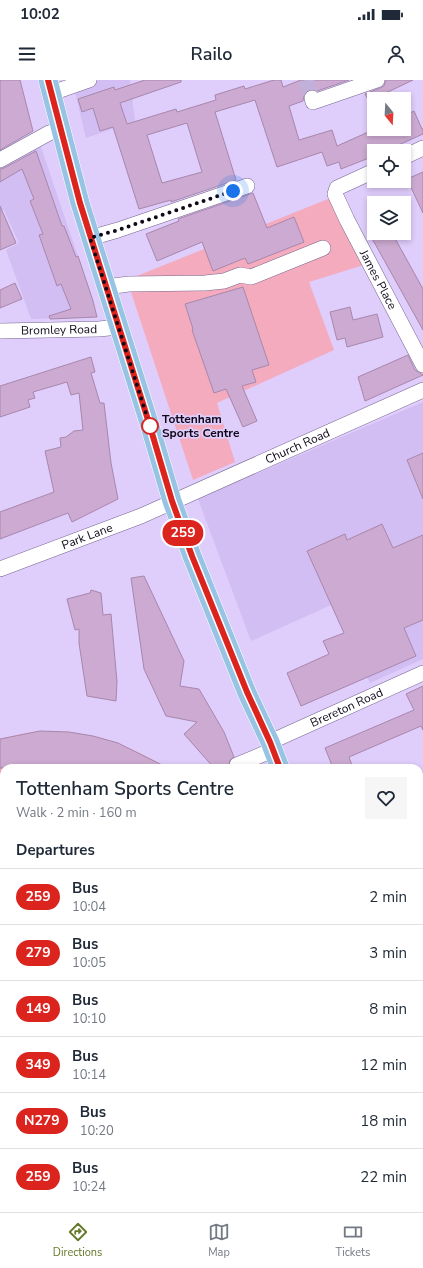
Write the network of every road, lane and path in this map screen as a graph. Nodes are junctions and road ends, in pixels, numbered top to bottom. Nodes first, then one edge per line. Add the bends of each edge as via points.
1 (89, 80) edge
2 (377, 80) edge
3 (50, 86) edge
4 (312, 98) dead end
5 (61, 129) junction
6 (423, 148) edge
7 (411, 154) edge
8 (0, 160) edge
9 (367, 174) edge
10 (247, 186) dead end
11 (90, 238) junction
12 (323, 248) dead end
13 (106, 287) junction
14 (118, 327) junction
15 (0, 331) edge
16 (423, 365) edge
17 (423, 390) edge
18 (172, 501) junction
19 (0, 568) edge
20 (423, 673) edge
21 (272, 746) junction
22 (239, 764) edge
23 (279, 764) edge

1 - 3 street
2 - 4 street via 313,102
3 - 5 main road
5 - 8 street via 50,132
5 - 11 main road
6 - 7 street
9 - 16 street, James Place via 337,188 335,194
10 - 11 street
11 - 13 main road
12 - 13 street via 250,277 240,275 224,281 205,283 129,284
13 - 14 main road
14 - 15 street, Bromley Road
14 - 18 main road
17 - 18 street, Church Road
18 - 19 street, Park Lane via 141,516
18 - 21 main road via 244,685
20 - 21 street, Brereton Road
21 - 22 street, Brereton Road
21 - 23 main road

